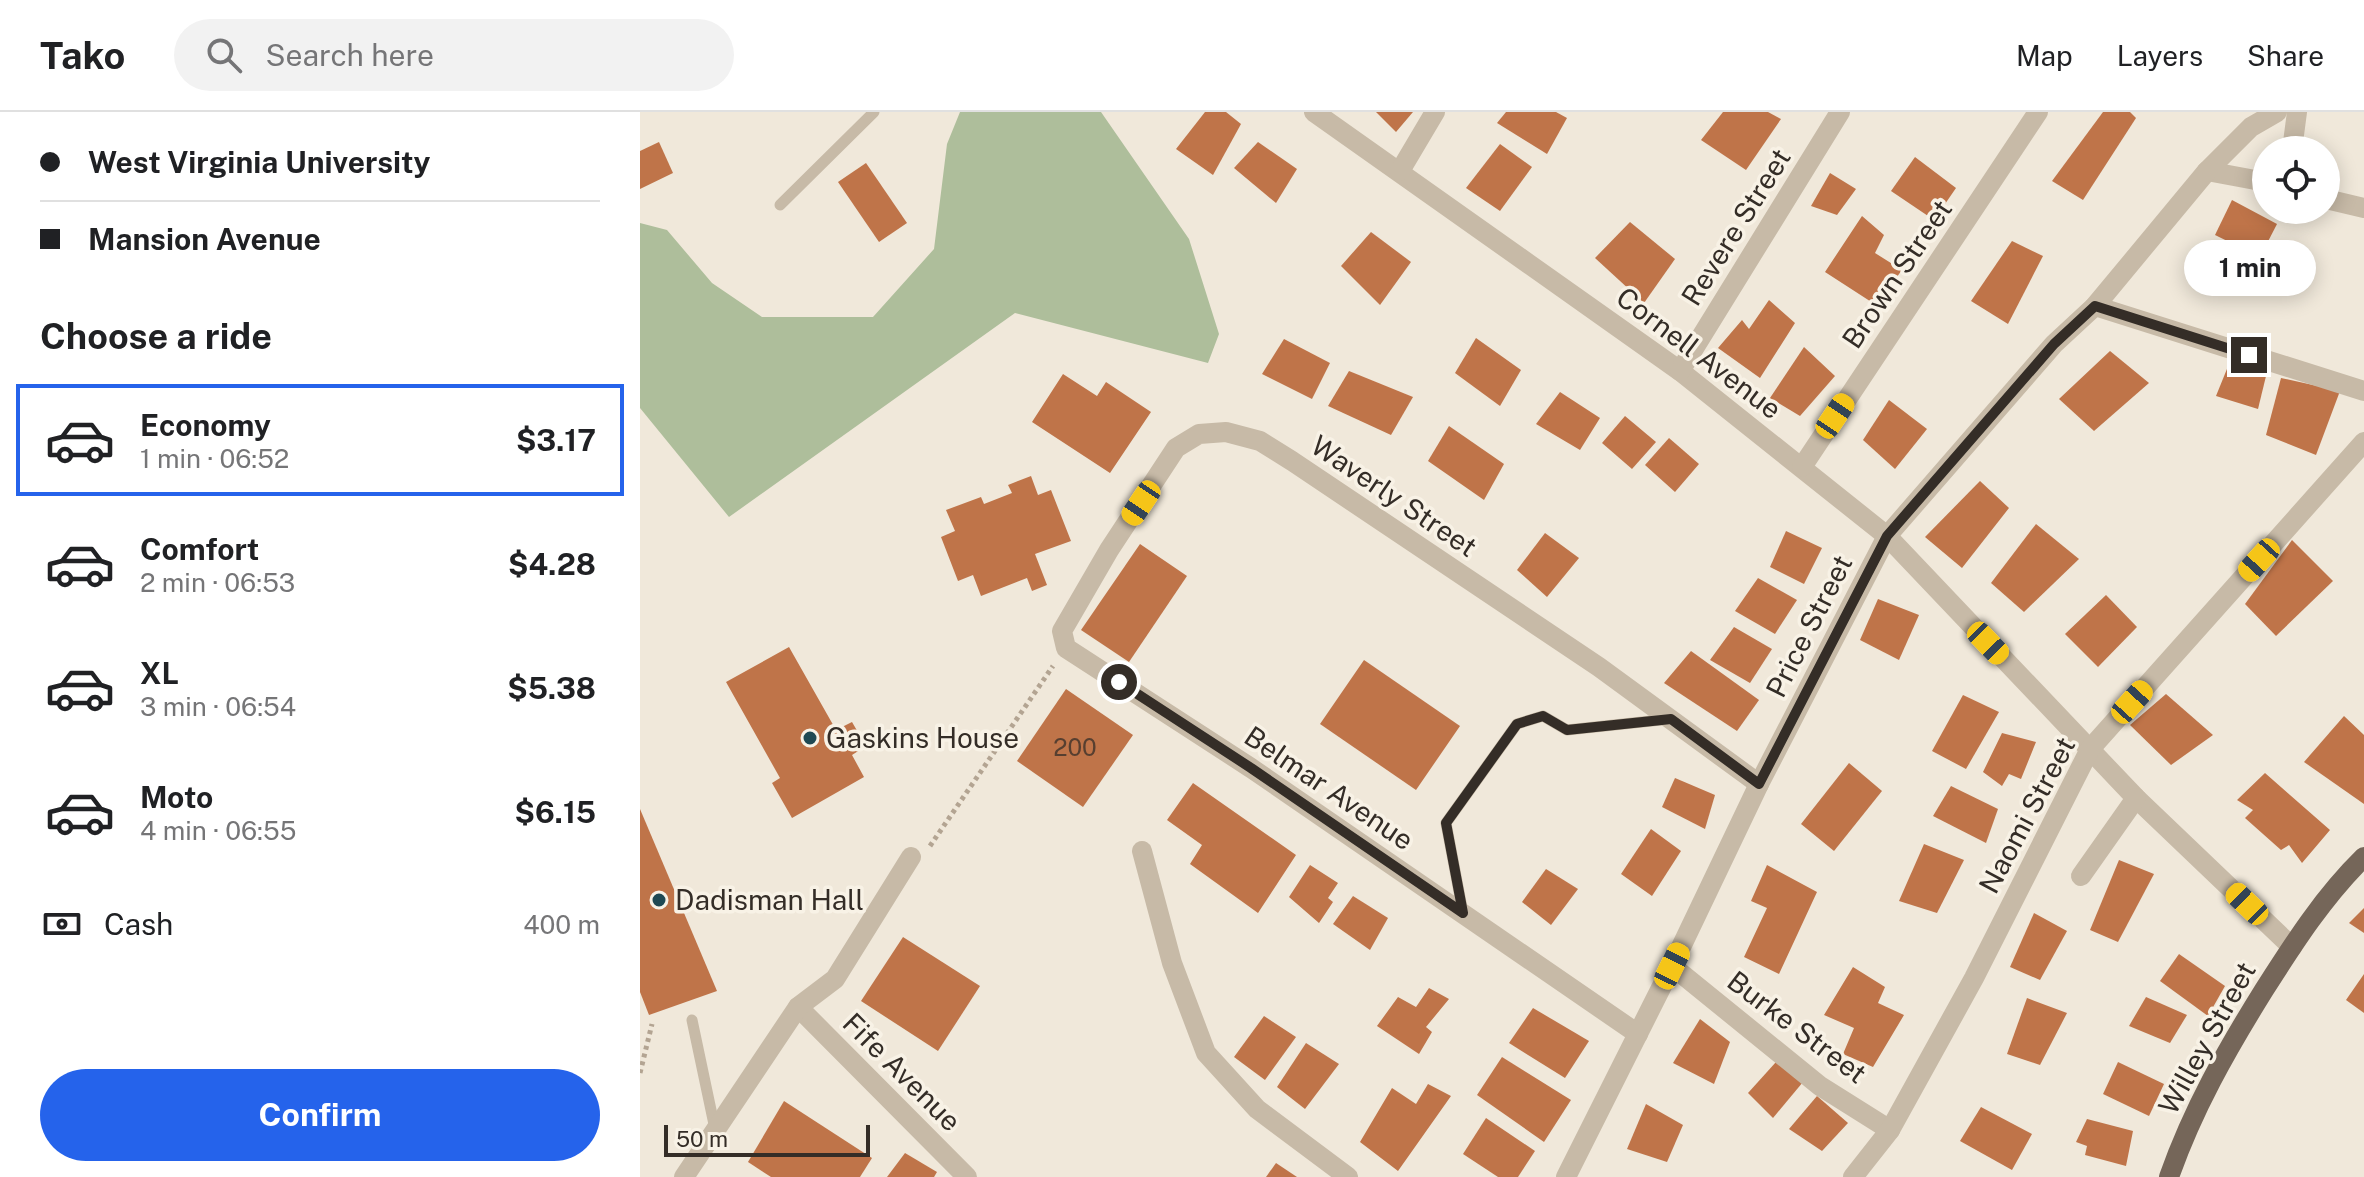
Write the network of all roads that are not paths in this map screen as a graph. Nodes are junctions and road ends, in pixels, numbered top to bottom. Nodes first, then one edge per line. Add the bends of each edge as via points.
1 (874, 112) edge
2 (1314, 112) edge
3 (1435, 112) edge
4 (1840, 112) edge
5 (2038, 112) edge
6 (2240, 112) edge
7 (2277, 112) edge
8 (2297, 112) edge
9 (2294, 136) edge
10 (2242, 137) junction
11 (1400, 171) junction
12 (2207, 171) junction
13 (2252, 179) edge
14 (2340, 199) edge
15 (780, 205) dead end
16 (2364, 208) edge
17 (2095, 306) junction
18 (1680, 371) junction
19 (2364, 391) edge
20 (2364, 442) edge
21 (1802, 467) junction
22 (1887, 536) junction
23 (1066, 648) joint
24 (1671, 719) junction
25 (2090, 749) junction
26 (1759, 784) junction
27 (2136, 798) junction
28 (1142, 851) dead end
29 (919, 854) road end
30 (2364, 857) edge
31 (2081, 876) dead end
32 (1463, 913) junction
33 (2292, 947) junction
34 (1672, 966) junction
35 (798, 1007) junction
36 (692, 1020) dead end
37 (1638, 1034) junction
38 (716, 1130) junction
39 (1890, 1130) junction
40 (684, 1177) edge
41 (967, 1177) edge
42 (1348, 1177) edge
43 (1566, 1177) edge
44 (1853, 1177) edge
45 (2169, 1177) edge

1 - 15 lane
2 - 11 street, Cornell Avenue
3 - 11 street
4 - 18 street, Revere Street
5 - 21 street, Brown Street
6 - 10 street
7 - 10 street, Price Street
8 - 9 street
10 - 12 street, Price Street
11 - 18 street, Cornell Avenue
12 - 13 street
12 - 17 street, Price Street
14 - 16 street
17 - 19 street
17 - 22 street, Price Street via 2054,344
18 - 21 street, Cornell Avenue
20 - 25 street, Naomi Street
21 - 22 street, Cornell Avenue
22 - 25 street, Cornell Avenue
22 - 26 street, Price Street
23 - 24 street, Waverly Street via 1062,631 1176,448 1199,434 1226,432 1260,441 1292,461
23 - 32 street, Belmar Avenue
24 - 26 street, Waverly Street
24 - 32 lane via 1567,730 1543,716 1517,724 1446,823
25 - 27 street, Cornell Avenue
25 - 39 street, Naomi Street
26 - 34 street, Price Street
27 - 31 street
27 - 33 street, Cornell Avenue
28 - 42 street via 1172,963 1206,1053 1257,1109
29 - 35 street via 835,979
30 - 33 main road, Willey Street
32 - 37 street, Belmar Avenue
33 - 45 main road, Willey Street via 2229,1047 2187,1127
34 - 37 street, Price Street
34 - 39 street, Burke Street via 1820,1086
35 - 38 street
35 - 41 street, Fife Avenue
36 - 38 lane
37 - 43 street, Price Street
38 - 40 street
39 - 44 street, Naomi Street

